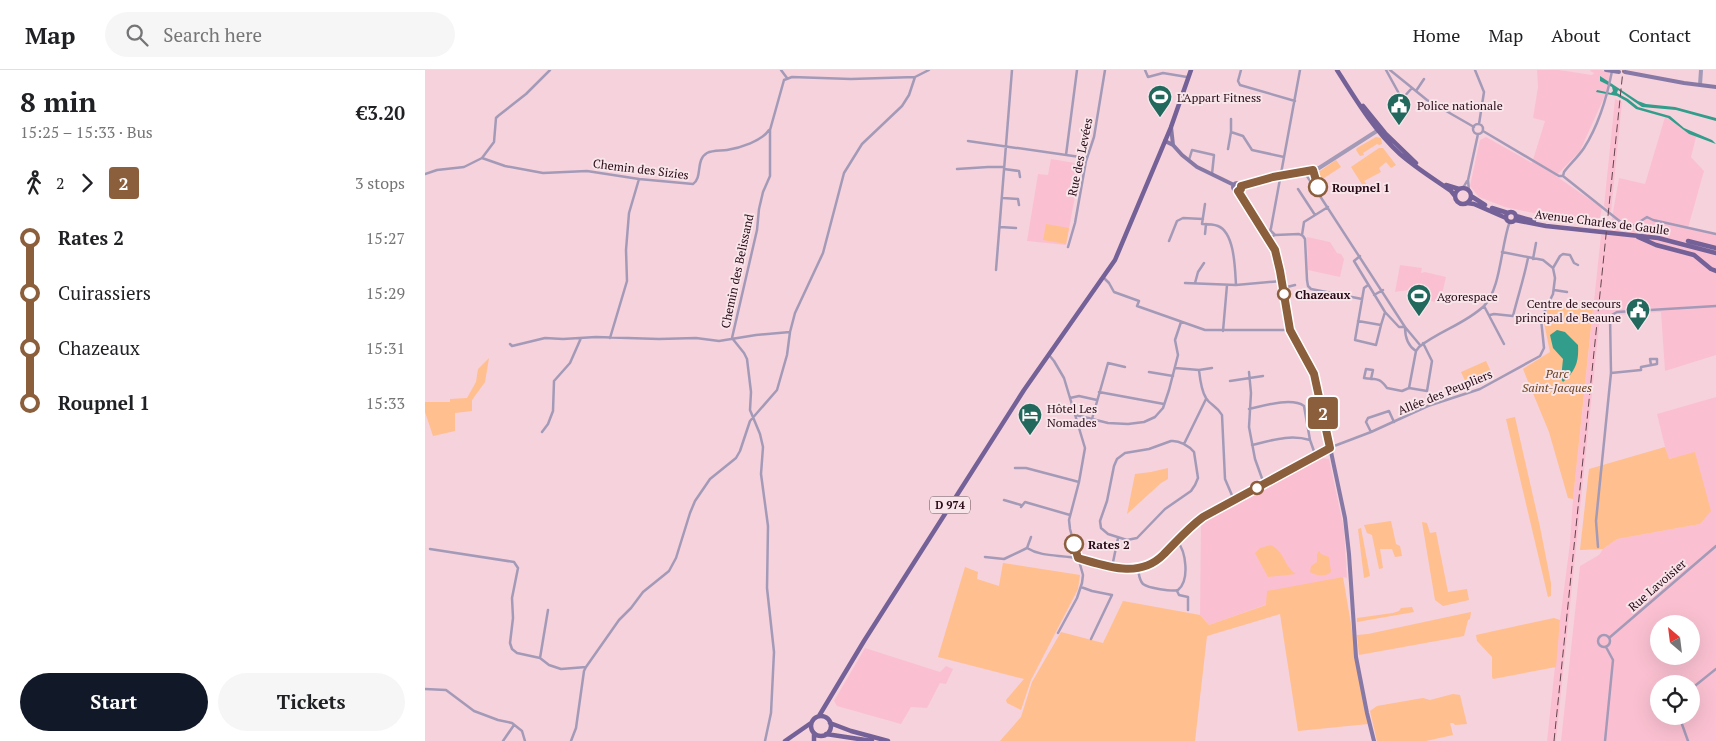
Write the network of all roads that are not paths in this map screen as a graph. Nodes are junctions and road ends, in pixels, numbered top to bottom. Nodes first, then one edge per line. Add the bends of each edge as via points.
1 (551, 70) edge
2 (781, 70) edge
3 (929, 70) edge
4 (1012, 70) edge
5 (1077, 70) edge
6 (1105, 70) edge
7 (1145, 70) edge
8 (1191, 70) edge
9 (1241, 70) edge
10 (1300, 70) edge
11 (1339, 70) edge
12 (1386, 70) edge
13 (1390, 70) edge
14 (1475, 70) edge
15 (1606, 70) edge
16 (1701, 70) edge
17 (1611, 71) junction
18 (1619, 72) dead end
19 (1625, 72) dead end
20 (915, 77) junction
21 (787, 78) junction
22 (1189, 78) junction
23 (1424, 79) dead end
24 (1700, 85) junction
25 (1716, 86) edge
26 (1412, 88) junction
27 (1417, 92) junction
28 (1295, 101) junction
29 (1231, 119) dead end
30 (1479, 124) junction
31 (1171, 127) junction
32 (1474, 127) junction
33 (1379, 130) junction
34 (1483, 131) junction
35 (1231, 132) junction
36 (768, 134) junction
37 (1478, 134) junction
38 (968, 141) dead end
39 (1165, 141) junction
40 (1173, 145) junction
41 (1006, 147) junction
42 (1228, 149) dead end
43 (1066, 155) junction
44 (1285, 157) junction
45 (482, 158) junction
46 (1087, 158) junction
47 (1189, 161) junction
48 (1004, 168) junction
49 (957, 169) dead end
50 (1313, 170) junction
51 (1305, 173) junction
52 (425, 174) edge
53 (1212, 174) junction
54 (1281, 175) junction
55 (1563, 176) junction
56 (1020, 177) dead end
57 (639, 179) junction
58 (1468, 180) junction
59 (1234, 185) junction
60 (1241, 186) junction
61 (1298, 189) dead end
62 (1461, 189) junction
63 (1238, 191) junction
64 (1469, 191) junction
65 (1321, 196) junction
66 (1455, 196) junction
67 (1471, 196) junction
68 (1002, 198) junction
69 (1467, 202) junction
70 (1205, 204) dead end
71 (1019, 205) dead end
72 (1329, 207) junction
73 (1315, 215) junction
74 (1511, 218) junction
75 (1203, 219) junction
76 (1206, 224) junction
77 (1000, 227) junction
78 (1016, 228) dead end
79 (1268, 232) junction
80 (1205, 234) dead end
81 (1632, 234) junction
82 (1716, 234) edge
83 (1275, 235) junction
84 (1302, 235) junction
85 (1269, 238) junction
86 (1169, 241) dead end
87 (1536, 242) dead end
88 (1068, 247) dead end
89 (1716, 248) edge
90 (1502, 252) junction
91 (1716, 253) edge
92 (1360, 256) junction
93 (1528, 258) junction
94 (1533, 259) junction
95 (1205, 263) dead end
96 (1578, 264) dead end
97 (1553, 268) junction
98 (996, 270) dead end
99 (1716, 271) edge
100 (1103, 278) junction
101 (1282, 281) junction
102 (1185, 283) dead end
103 (1195, 283) junction
104 (1227, 285) junction
105 (1236, 285) junction
106 (1295, 285) dead end
107 (1368, 285) junction
108 (1283, 288) junction
109 (1383, 290) junction
110 (1553, 290) junction
111 (1567, 292) dead end
112 (1374, 295) junction
113 (1362, 299) junction
114 (1484, 306) junction
115 (1716, 306) edge
116 (1385, 312) junction
117 (1490, 316) junction
118 (1358, 321) junction
119 (1181, 322) junction
120 (1381, 325) junction
121 (1405, 327) junction
122 (1290, 330) junction
123 (1223, 331) junction
124 (789, 332) junction
125 (581, 338) junction
126 (610, 338) junction
127 (732, 338) junction
128 (510, 344) dead end
129 (1505, 344) dead end
130 (1419, 347) junction
131 (1047, 354) junction
132 (1651, 365) dead end
133 (1125, 367) dead end
134 (1175, 368) junction
135 (1213, 368) dead end
136 (1199, 370) junction
137 (1149, 372) dead end
138 (1249, 372) dead end
139 (1611, 373) junction
140 (1173, 376) junction
141 (1263, 376) dead end
142 (1249, 379) junction
143 (1371, 379) junction
144 (1230, 381) dead end
145 (1409, 388) junction
146 (1099, 392) junction
147 (1070, 398) junction
148 (1206, 399) junction
149 (1097, 400) junction
150 (1164, 404) junction
151 (1249, 410) junction
152 (1076, 415) junction
153 (754, 416) junction
154 (1090, 418) junction
155 (1394, 422) junction
156 (1080, 427) junction
157 (542, 432) dead end
158 (1371, 432) junction
159 (1310, 440) junction
160 (1184, 444) junction
161 (1252, 445) junction
162 (1330, 448) junction
163 (1316, 454) junction
164 (1015, 468) dead end
165 (1079, 482) junction
166 (1264, 484) junction
167 (1004, 500) dead end
168 (1234, 500) junction
169 (1070, 515) junction
170 (1031, 537) dead end
171 (1118, 538) junction
172 (1177, 540) junction
173 (1716, 546) edge
174 (1598, 547) dead end
175 (1027, 548) junction
176 (431, 549) dead end
177 (985, 557) dead end
178 (1078, 558) junction
179 (1112, 567) junction
180 (1138, 569) junction
181 (1081, 587) junction
182 (1177, 591) junction
183 (548, 610) dead end
184 (1188, 610) dead end
185 (1058, 633) dead end
186 (1609, 638) junction
187 (1091, 639) dead end
188 (1606, 647) junction
189 (540, 658) junction
190 (586, 667) junction
191 (1716, 669) edge
192 (1700, 682) edge
193 (425, 689) edge
194 (833, 692) junction
195 (819, 716) junction
196 (829, 720) junction
197 (811, 722) junction
198 (514, 725) junction
199 (1682, 725) edge
200 (813, 732) junction
201 (794, 735) junction
202 (825, 735) junction
203 (503, 741) edge
204 (525, 741) edge
205 (571, 741) edge
206 (765, 741) edge
207 (785, 741) edge
208 (814, 741) edge
209 (818, 741) edge
210 (872, 741) edge
211 (888, 741) edge
212 (1375, 741) edge
213 (1605, 741) edge
214 (1688, 741) edge

1 - 45 street via 496,118 494,142
2 - 21 street
3 - 20 street
4 - 41 street
5 - 43 street
6 - 46 street, Rue des Levées via 1094,137
7 - 22 street via 1148,77 1163,73
8 - 22 main road, D 974
9 - 28 street via 1240,85
10 - 28 street
11 - 33 main road
12 - 26 street via 1402,99
13 - 26 street
14 - 30 street via 1484,92
15 - 17 main road
16 - 24 street
17 - 18 main road
17 - 55 street via 1597,122
19 - 24 main road
20 - 21 street
20 - 124 street via 901,106 863,144 844,172 823,253
21 - 36 street, Chemin des Belissand via 781,87
22 - 31 main road, D 974
23 - 27 street
24 - 25 main road
26 - 27 street
27 - 32 street
28 - 44 street
29 - 35 street
30 - 32 street
30 - 34 street
31 - 39 main road, D 974
31 - 40 main road
32 - 37 street
33 - 50 street
33 - 62 main road via 1415,163 1445,184
33 - 66 main road via 1405,159
34 - 37 street
34 - 55 street
35 - 42 street
35 - 44 street via 1243,136 1254,151
36 - 57 street, Chemin des Sizies via 734,149 708,152 693,184
36 - 127 street, Chemin des Belissand via 770,176 761,200
37 - 58 street
38 - 41 street
39 - 40 main road
39 - 100 main road, D 974 via 1119,251
40 - 47 main road
41 - 43 street
41 - 48 street
43 - 46 street
44 - 54 street
45 - 52 street via 464,167
45 - 57 street, Chemin des Sizies via 543,173 587,171
46 - 88 street, Rue des Levées
47 - 53 main road
47 - 53 street via 1192,150 1214,155
48 - 49 street
48 - 56 street via 1019,171
48 - 68 street
50 - 51 street
50 - 65 street
51 - 54 street
51 - 65 street
53 - 59 main road
54 - 60 street
54 - 79 street
55 - 82 street via 1619,221 1633,226 1647,217
57 - 126 street via 629,212 627,281
58 - 62 street
58 - 64 street
59 - 60 main road via 1238,183
59 - 63 main road via 1234,190
60 - 63 main road
61 - 73 street
62 - 64 main road
62 - 66 main road
63 - 79 main road
64 - 67 main road
65 - 72 street
66 - 69 main road via 1460,203
67 - 69 main road
67 - 74 main road, Avenue Charles de Gaulle
68 - 71 street via 1018,199
68 - 77 street
69 - 74 main road, Avenue Charles de Gaulle
70 - 75 street
72 - 73 street
72 - 92 street
73 - 84 street via 1304,222
74 - 81 main road, Avenue Charles de Gaulle via 1555,227
74 - 89 main road, Avenue Charles de Gaulle via 1618,230
74 - 90 street
75 - 76 street via 1202,224
75 - 86 street via 1177,220
76 - 80 street
76 - 105 street via 1221,228 1228,235
77 - 78 street
77 - 98 street
79 - 83 street
79 - 85 main road
81 - 91 main road, Avenue Charles de Gaulle
81 - 99 main road via 1656,245 1695,255
83 - 84 street
83 - 85 street
84 - 113 street via 1308,286
85 - 101 main road
87 - 94 street
90 - 93 street
90 - 114 street via 1493,291
92 - 107 street via 1353,262
92 - 109 street
93 - 94 street
93 - 117 street via 1513,316
94 - 97 street via 1546,262
95 - 103 street
96 - 97 street via 1570,255 1563,254
97 - 110 street, Allée des Peupliers
100 - 119 street via 1114,292 1139,301 1137,306
100 - 131 main road, D 974
101 - 105 street
101 - 108 main road
102 - 103 street
103 - 104 street
104 - 105 street
104 - 123 street
106 - 108 street
107 - 112 street
107 - 113 street
108 - 122 main road
109 - 112 street
109 - 121 street
110 - 111 street
110 - 155 street, Allée des Peupliers via 1541,319 1544,348 1540,356 1480,389 1428,406
112 - 116 street
113 - 118 street
114 - 117 street
114 - 130 street
115 - 139 street via 1617,312 1610,316
116 - 120 street
116 - 121 street via 1399,327
117 - 129 street
118 - 120 street
118 - 120 street via 1355,340 1370,344 1377,344
119 - 123 street via 1205,330
119 - 134 street via 1175,340 1178,355
121 - 130 street
121 - 130 street via 1412,348
122 - 123 street
122 - 162 main road via 1314,374
124 - 127 street
124 - 153 street via 787,355 777,390
125 - 126 street
125 - 128 street via 545,338
125 - 157 street via 571,363 554,381 553,411
126 - 127 street via 719,341
127 - 153 street, Chemin des Belissand via 747,358 750,410
130 - 145 street
130 - 145 street via 1432,360 1427,391
131 - 147 street via 1063,375
131 - 194 main road, D 974
132 - 139 street via 1641,367 1641,370
133 - 146 street via 1108,363
134 - 136 street
134 - 140 street
135 - 136 street
136 - 148 street
137 - 140 street
138 - 142 street
139 - 174 street via 1596,521
140 - 150 street
141 - 142 street
142 - 144 street
142 - 151 street
143 - 143 street via 1364,378 1366,369 1373,370
143 - 145 street via 1383,381 1387,388 1402,391
146 - 149 street
146 - 150 street
147 - 149 street via 1079,396
147 - 152 street
148 - 160 street
148 - 168 street via 1218,407 1222,415 1225,479
149 - 154 street
150 - 154 street via 1155,417 1144,422 1118,424
151 - 159 street via 1271,404 1300,403
151 - 161 street
152 - 154 street
152 - 156 street
153 - 190 street via 736,458 710,479 695,501 669,571 643,592
153 - 206 street, Chemin des Belissand via 763,447 761,474 768,526 767,588 774,652 771,713
154 - 156 street
155 - 158 street, Allée des Peupliers
155 - 158 street via 1389,411 1368,418 1366,422
156 - 165 street via 1085,448
158 - 162 street, Allée des Peupliers
159 - 161 street via 1290,436
159 - 163 street
160 - 171 street via 1195,455 1198,478 1194,488 1165,509 1137,538
160 - 171 street via 1171,440 1153,448 1125,453 1117,459 1100,521 1103,531
161 - 166 street
162 - 163 street, Allée des Peupliers
162 - 212 main road via 1347,535 1357,666
163 - 166 street, Allée des Peupliers
164 - 165 street
165 - 169 street
166 - 168 street, Allée des Peupliers
167 - 169 street via 1021,506 1025,502
168 - 172 street, Allée des Peupliers via 1197,521
169 - 178 street via 1070,529
170 - 175 street
171 - 179 street
172 - 180 street, Allée des Peupliers via 1155,562
172 - 182 street via 1185,566 1183,585
173 - 186 street, Rue Lavoisier
175 - 177 street via 1004,559
175 - 178 street via 1043,554
176 - 189 street via 517,564 512,598 511,646 517,653
178 - 179 street
178 - 181 street via 1083,575
179 - 180 street
180 - 182 street via 1140,580 1145,585
181 - 185 street
181 - 187 street via 1112,596
182 - 184 street via 1179,595 1189,597
183 - 189 street
186 - 188 street
186 - 188 street via 1603,635 1598,639 1599,646
188 - 213 street via 1613,660
189 - 190 street via 561,669
190 - 205 street
191 - 192 street
193 - 198 street via 446,690 475,711
194 - 195 main road, D 974
194 - 196 main road, D 974 via 827,711
195 - 196 main road
195 - 197 main road
196 - 202 main road via 830,729
196 - 211 main road via 851,731
197 - 200 main road
197 - 201 main road
198 - 203 street
198 - 204 street via 522,732
199 - 214 street
200 - 201 main road via 806,730
200 - 202 main road
200 - 208 main road
201 - 207 main road
202 - 209 main road
202 - 210 main road

